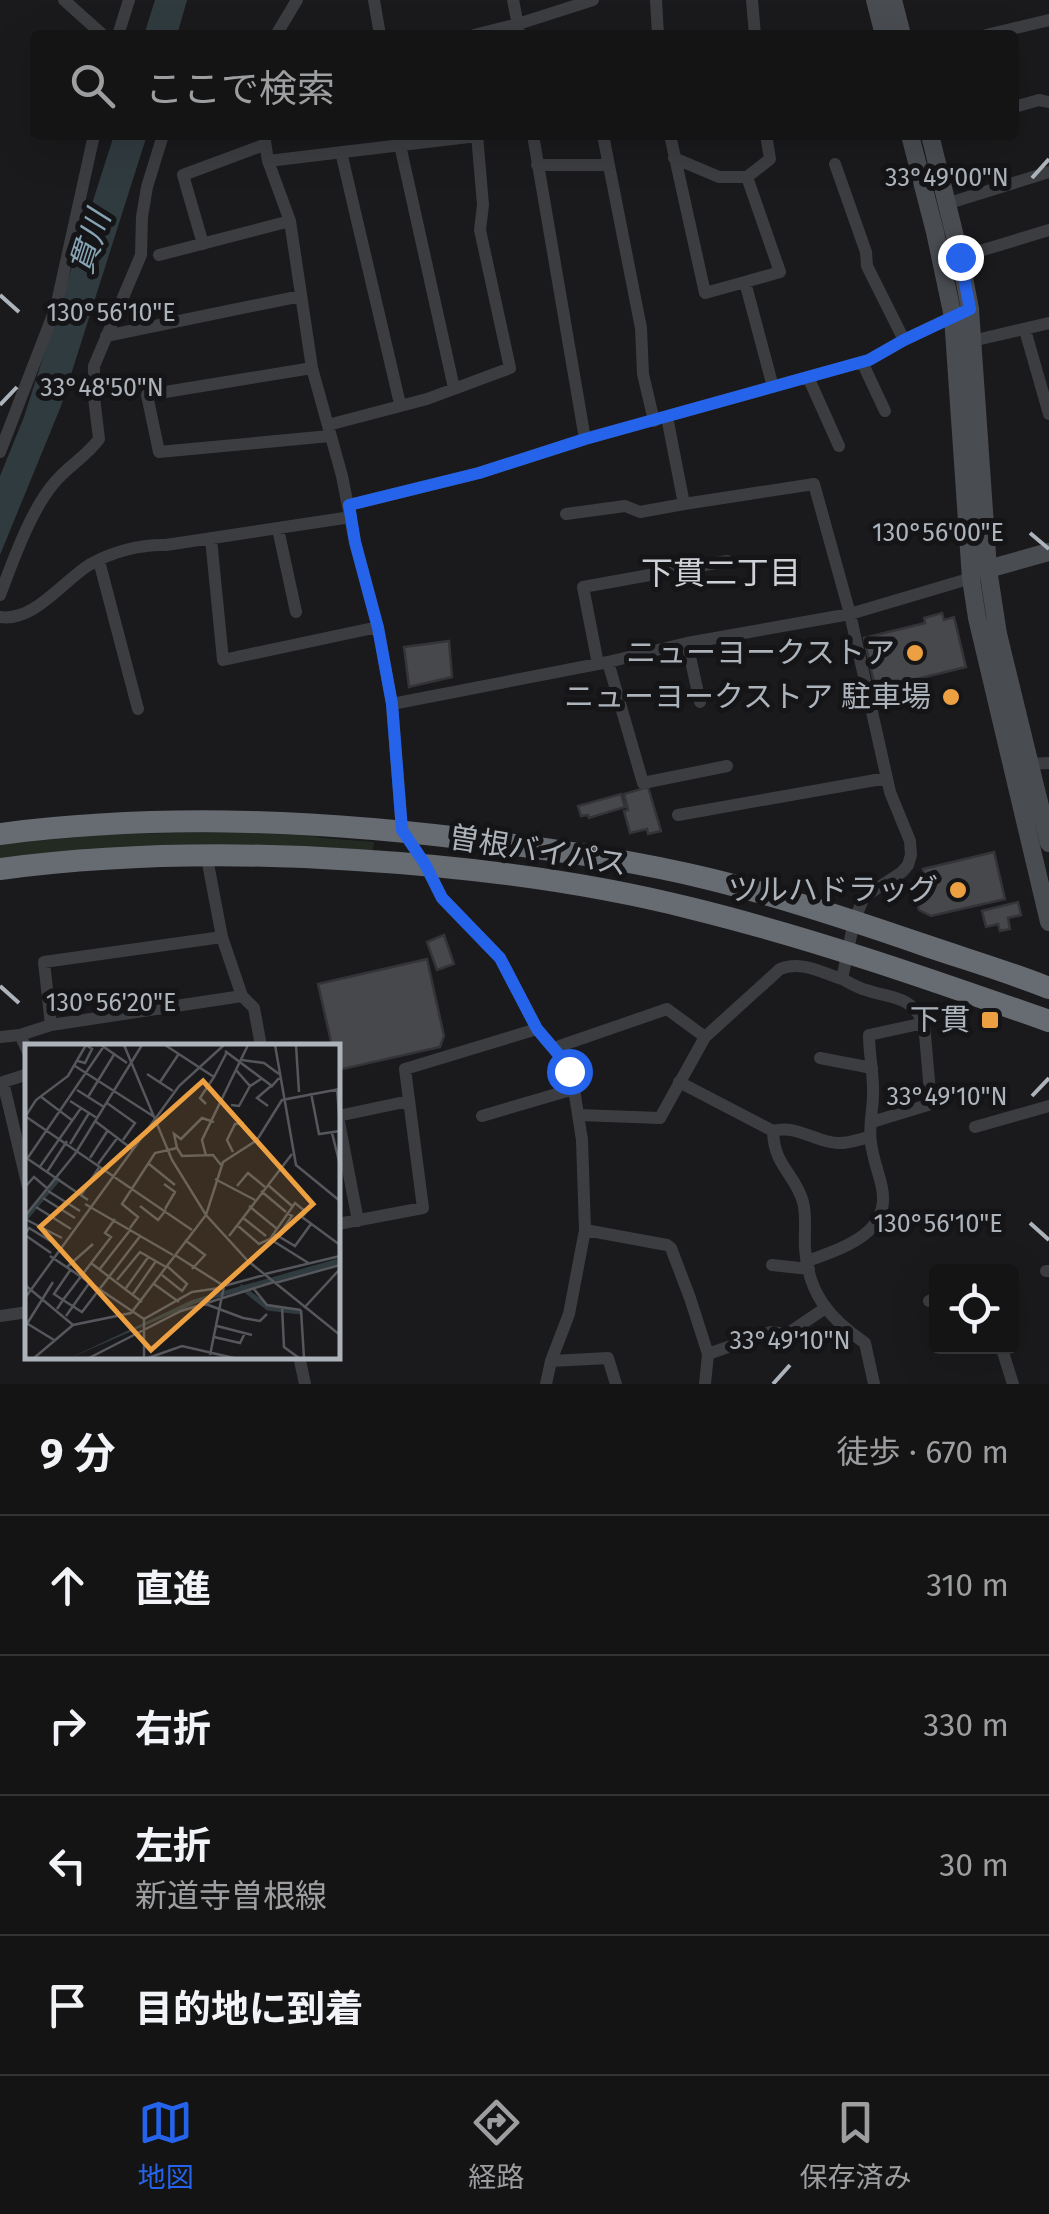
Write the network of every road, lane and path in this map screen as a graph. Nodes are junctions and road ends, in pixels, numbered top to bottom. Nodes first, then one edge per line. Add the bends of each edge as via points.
1 (64, 0) edge
2 (129, 0) edge
3 (297, 0) edge
4 (374, 0) edge
5 (512, 0) edge
6 (656, 0) edge
7 (752, 0) edge
8 (890, 0) edge
9 (587, 1) edge
10 (1049, 20) edge
11 (97, 30) edge
12 (120, 30) edge
13 (279, 30) edge
14 (379, 30) edge
15 (519, 30) edge
16 (658, 30) edge
17 (755, 30) edge
18 (885, 30) edge
19 (900, 30) edge
20 (1007, 30) edge
21 (1049, 102) edge
22 (1019, 106) edge
23 (93, 140) edge
24 (162, 140) edge
25 (264, 140) edge
26 (438, 140) edge
27 (477, 140) edge
28 (534, 140) edge
29 (604, 140) edge
30 (671, 140) edge
31 (767, 140) edge
32 (911, 140) edge
33 (931, 140) edge
34 (400, 145) junction
35 (341, 152) junction
36 (674, 158) junction
37 (268, 160) junction
38 (608, 164) junction
39 (835, 164) dead end
40 (536, 165) junction
41 (1049, 172) edge
42 (746, 176) junction
43 (946, 204) junction
44 (290, 221) junction
45 (1049, 230) edge
46 (203, 244) junction
47 (159, 255) dead end
48 (960, 257) junction
49 (745, 282) junction
50 (301, 296) junction
51 (962, 313) junction
52 (1049, 324) edge
53 (1026, 330) junction
54 (106, 336) junction
55 (904, 340) junction
56 (972, 340) junction
57 (862, 362) junction
58 (312, 368) junction
59 (808, 377) junction
60 (773, 387) junction
61 (454, 388) junction
62 (400, 404) junction
63 (885, 411) dead end
64 (1049, 414) edge
65 (660, 419) junction
66 (329, 431) junction
67 (585, 439) junction
68 (839, 446) dead end
69 (1, 449) edge
70 (684, 504) junction
71 (350, 511) junction
72 (566, 514) dead end
73 (278, 530) junction
74 (211, 539) junction
75 (1049, 552) edge
76 (98, 561) junction
77 (726, 561) dead end
78 (988, 568) junction
79 (972, 579) junction
80 (0, 593) edge
81 (296, 612) dead end
82 (850, 614) junction
83 (0, 617) edge
84 (378, 628) junction
85 (687, 643) junction
86 (603, 663) junction
87 (700, 702) dead end
88 (392, 704) junction
89 (138, 709) dead end
90 (1049, 763) edge
91 (1028, 764) junction
92 (726, 766) dead end
93 (887, 778) junction
94 (678, 815) dead end
95 (402, 830) junction
96 (0, 834) edge
97 (1049, 843) edge
98 (206, 854) junction
99 (425, 864) junction
100 (0, 869) edge
101 (854, 921) junction
102 (1049, 922) edge
103 (222, 937) junction
104 (846, 952) junction
105 (842, 980) junction
106 (1049, 988) edge
107 (242, 996) junction
108 (1049, 1022) edge
109 (924, 1023) junction
110 (51, 1025) junction
111 (537, 1029) junction
112 (20, 1036) junction
113 (705, 1037) junction
114 (0, 1038) edge
115 (261, 1044) edge
116 (25, 1046) edge
117 (554, 1048) junction
118 (820, 1058) dead end
119 (872, 1068) junction
120 (680, 1082) junction
121 (2, 1083) edge
122 (574, 1089) junction
123 (409, 1100) junction
124 (1049, 1106) edge
125 (579, 1115) junction
126 (482, 1116) dead end
127 (340, 1117) edge
128 (975, 1126) dead end
129 (340, 1127) edge
130 (871, 1129) junction
131 (773, 1131) junction
132 (25, 1175) edge
133 (358, 1221) junction
134 (340, 1224) edge
135 (585, 1230) junction
136 (772, 1265) dead end
137 (808, 1265) junction
138 (824, 1309) junction
139 (25, 1312) edge
140 (0, 1316) edge
141 (708, 1354) junction
142 (1004, 1354) edge
143 (300, 1359) edge
144 (551, 1361) junction
145 (304, 1384) edge
146 (546, 1384) edge
147 (616, 1384) edge
148 (705, 1384) edge
149 (874, 1384) edge
150 (1013, 1384) edge

1 - 11 street
2 - 12 street
3 - 13 street
4 - 14 street
5 - 15 street
6 - 16 street
7 - 17 street
8 - 18 main road
8 - 19 main road
9 - 15 street
10 - 20 street
21 - 22 street
23 - 69 street via 56,307
24 - 54 street via 142,217 141,256
25 - 37 street
25 - 46 street via 183,176
26 - 34 street
27 - 61 street via 480,230 510,368
28 - 40 street
29 - 38 street
30 - 36 street
31 - 42 street via 770,159
32 - 51 main road
33 - 43 main road
34 - 35 street
34 - 61 street
35 - 37 street
35 - 62 street
36 - 42 street via 720,177
36 - 49 street via 705,294
37 - 44 street
38 - 40 street
38 - 65 street via 641,328 643,374
39 - 55 street via 867,266
40 - 67 street
41 - 43 street
42 - 49 street via 780,272
43 - 48 main road
44 - 46 street
44 - 50 street
45 - 48 street
46 - 47 street
48 - 51 main road
49 - 60 street
50 - 54 street
50 - 58 street
51 - 55 street
51 - 56 main road
51 - 79 main road
52 - 53 street
53 - 56 street
53 - 64 street
54 - 80 street via 94,366 99,438 43,498
55 - 57 street
56 - 78 main road
57 - 59 street
57 - 63 street
58 - 66 street
58 - 66 street via 147,396 159,452
59 - 60 street
59 - 68 street
60 - 65 street
61 - 62 street
62 - 66 street
65 - 67 street
65 - 70 street
66 - 71 street
67 - 71 street
70 - 72 street
70 - 82 street via 814,484
71 - 73 street
71 - 84 street
73 - 74 street
73 - 81 street
74 - 76 street via 146,544
74 - 84 street via 223,660
75 - 78 main road
76 - 83 street via 35,607
76 - 89 street
77 - 86 street via 583,587
78 - 79 street
78 - 91 main road
79 - 82 street
79 - 102 main road
82 - 85 street
82 - 93 street
84 - 88 street
85 - 86 street
85 - 87 street
86 - 88 street
86 - 92 street via 643,783
88 - 95 street
90 - 91 street
91 - 97 main road
93 - 94 street
93 - 101 street via 911,855 902,872 864,897
95 - 96 highway, 曽根バイパス via 190,821
95 - 99 street
95 - 101 highway, 曽根バイパス via 602,857 706,878
98 - 99 highway, 曽根バイパス
98 - 100 highway, 曽根バイパス
98 - 103 street
99 - 104 highway, 曽根バイパス via 692,908
99 - 111 street via 442,898 500,958
101 - 104 street
101 - 106 highway, 曽根バイパス
103 - 107 street
103 - 110 street via 44,962
104 - 105 street
104 - 108 highway, 曽根バイパス
105 - 109 street via 910,1003
105 - 113 street via 788,965
107 - 110 street
107 - 115 street via 254,1008
109 - 119 street via 869,1035
109 - 130 street via 931,1104
110 - 112 street
111 - 117 street
111 - 123 street via 405,1069
112 - 114 street
112 - 116 street
113 - 117 street via 667,1008
113 - 120 street
117 - 122 street
118 - 119 street
119 - 130 street
120 - 125 street via 660,1118
120 - 131 street
121 - 132 street
122 - 125 street
122 - 126 street
123 - 127 street
123 - 133 street via 423,1208
124 - 128 street
125 - 135 street
129 - 133 street
130 - 131 street via 838,1143
130 - 137 street via 884,1208 879,1222
131 - 137 street via 777,1156 804,1206
133 - 134 street
135 - 141 street via 671,1248
135 - 144 street
136 - 137 street
137 - 138 street
138 - 141 street via 786,1334 771,1332
138 - 149 street via 865,1343
139 - 140 street
141 - 148 street
142 - 150 street
143 - 145 street
144 - 146 street
144 - 147 street via 608,1358

